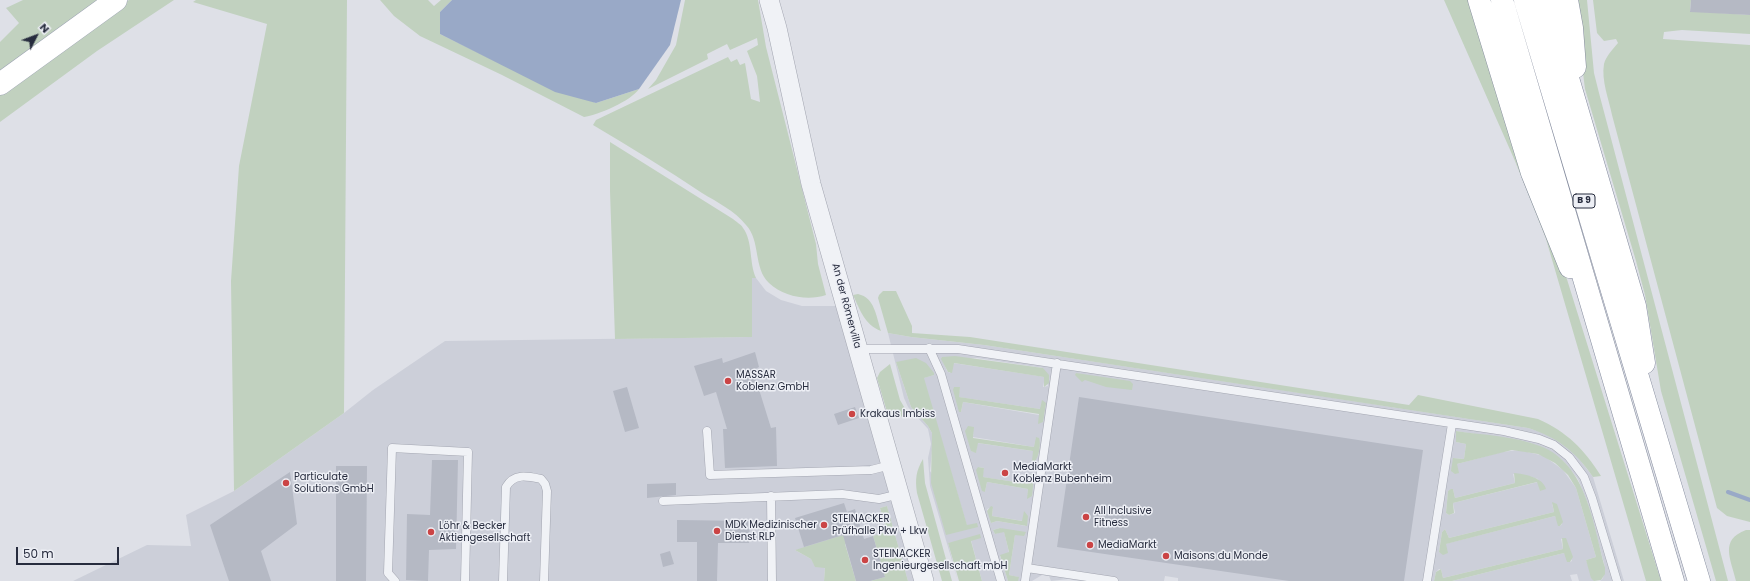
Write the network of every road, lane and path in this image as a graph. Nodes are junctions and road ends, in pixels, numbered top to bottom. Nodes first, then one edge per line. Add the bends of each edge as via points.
1 (116, 0) edge
2 (769, 0) edge
3 (775, 0) edge
4 (1479, 0) edge
5 (1502, 0) edge
6 (1525, 0) edge
7 (1545, 0) edge
8 (1567, 0) edge
9 (777, 28) junction
10 (0, 84) edge
11 (1575, 99) junction
12 (929, 348) junction
13 (858, 349) junction
14 (1606, 353) junction
15 (1057, 363) junction
16 (1644, 401) junction
17 (1452, 424) junction
18 (708, 431) dead end
19 (891, 465) junction
20 (900, 494) junction
21 (771, 496) junction
22 (663, 501) dead end
23 (1027, 568) junction
24 (925, 579) edge
25 (395, 581) edge
26 (465, 581) edge
27 (502, 581) edge
28 (544, 581) edge
29 (772, 581) edge
30 (1001, 581) edge
31 (1025, 581) edge
32 (1114, 581) edge
33 (1427, 581) edge
34 (1617, 581) edge
35 (1673, 581) edge
36 (1699, 581) edge

1 - 10 main road
2 - 9 street, An der Römervilla
3 - 9 street, An der Römervilla
4 - 14 main road via 1538,193
5 - 14 main road, B 9
6 - 16 main road, B 9
7 - 11 main road
8 - 11 main road via 1575,60
9 - 13 street, An der Römervilla via 811,184
11 - 16 main road via 1635,306 1644,366
12 - 13 lane
12 - 15 lane via 958,349
12 - 30 lane via 943,381
13 - 19 street, An der Römervilla
14 - 35 main road, B 9
15 - 17 lane
15 - 23 lane
16 - 36 main road, B 9
17 - 33 lane
17 - 34 lane via 1539,438 1554,445 1569,457 1584,477 1590,491
18 - 19 lane via 710,475 871,470
19 - 20 street, An der Römervilla
20 - 21 lane via 879,500 842,494
20 - 24 street, An der Römervilla
21 - 22 lane
21 - 29 lane
23 - 31 lane
23 - 32 lane
25 - 26 lane via 388,573 392,448 468,452
27 - 28 lane via 506,487 516,476 541,479 545,484

